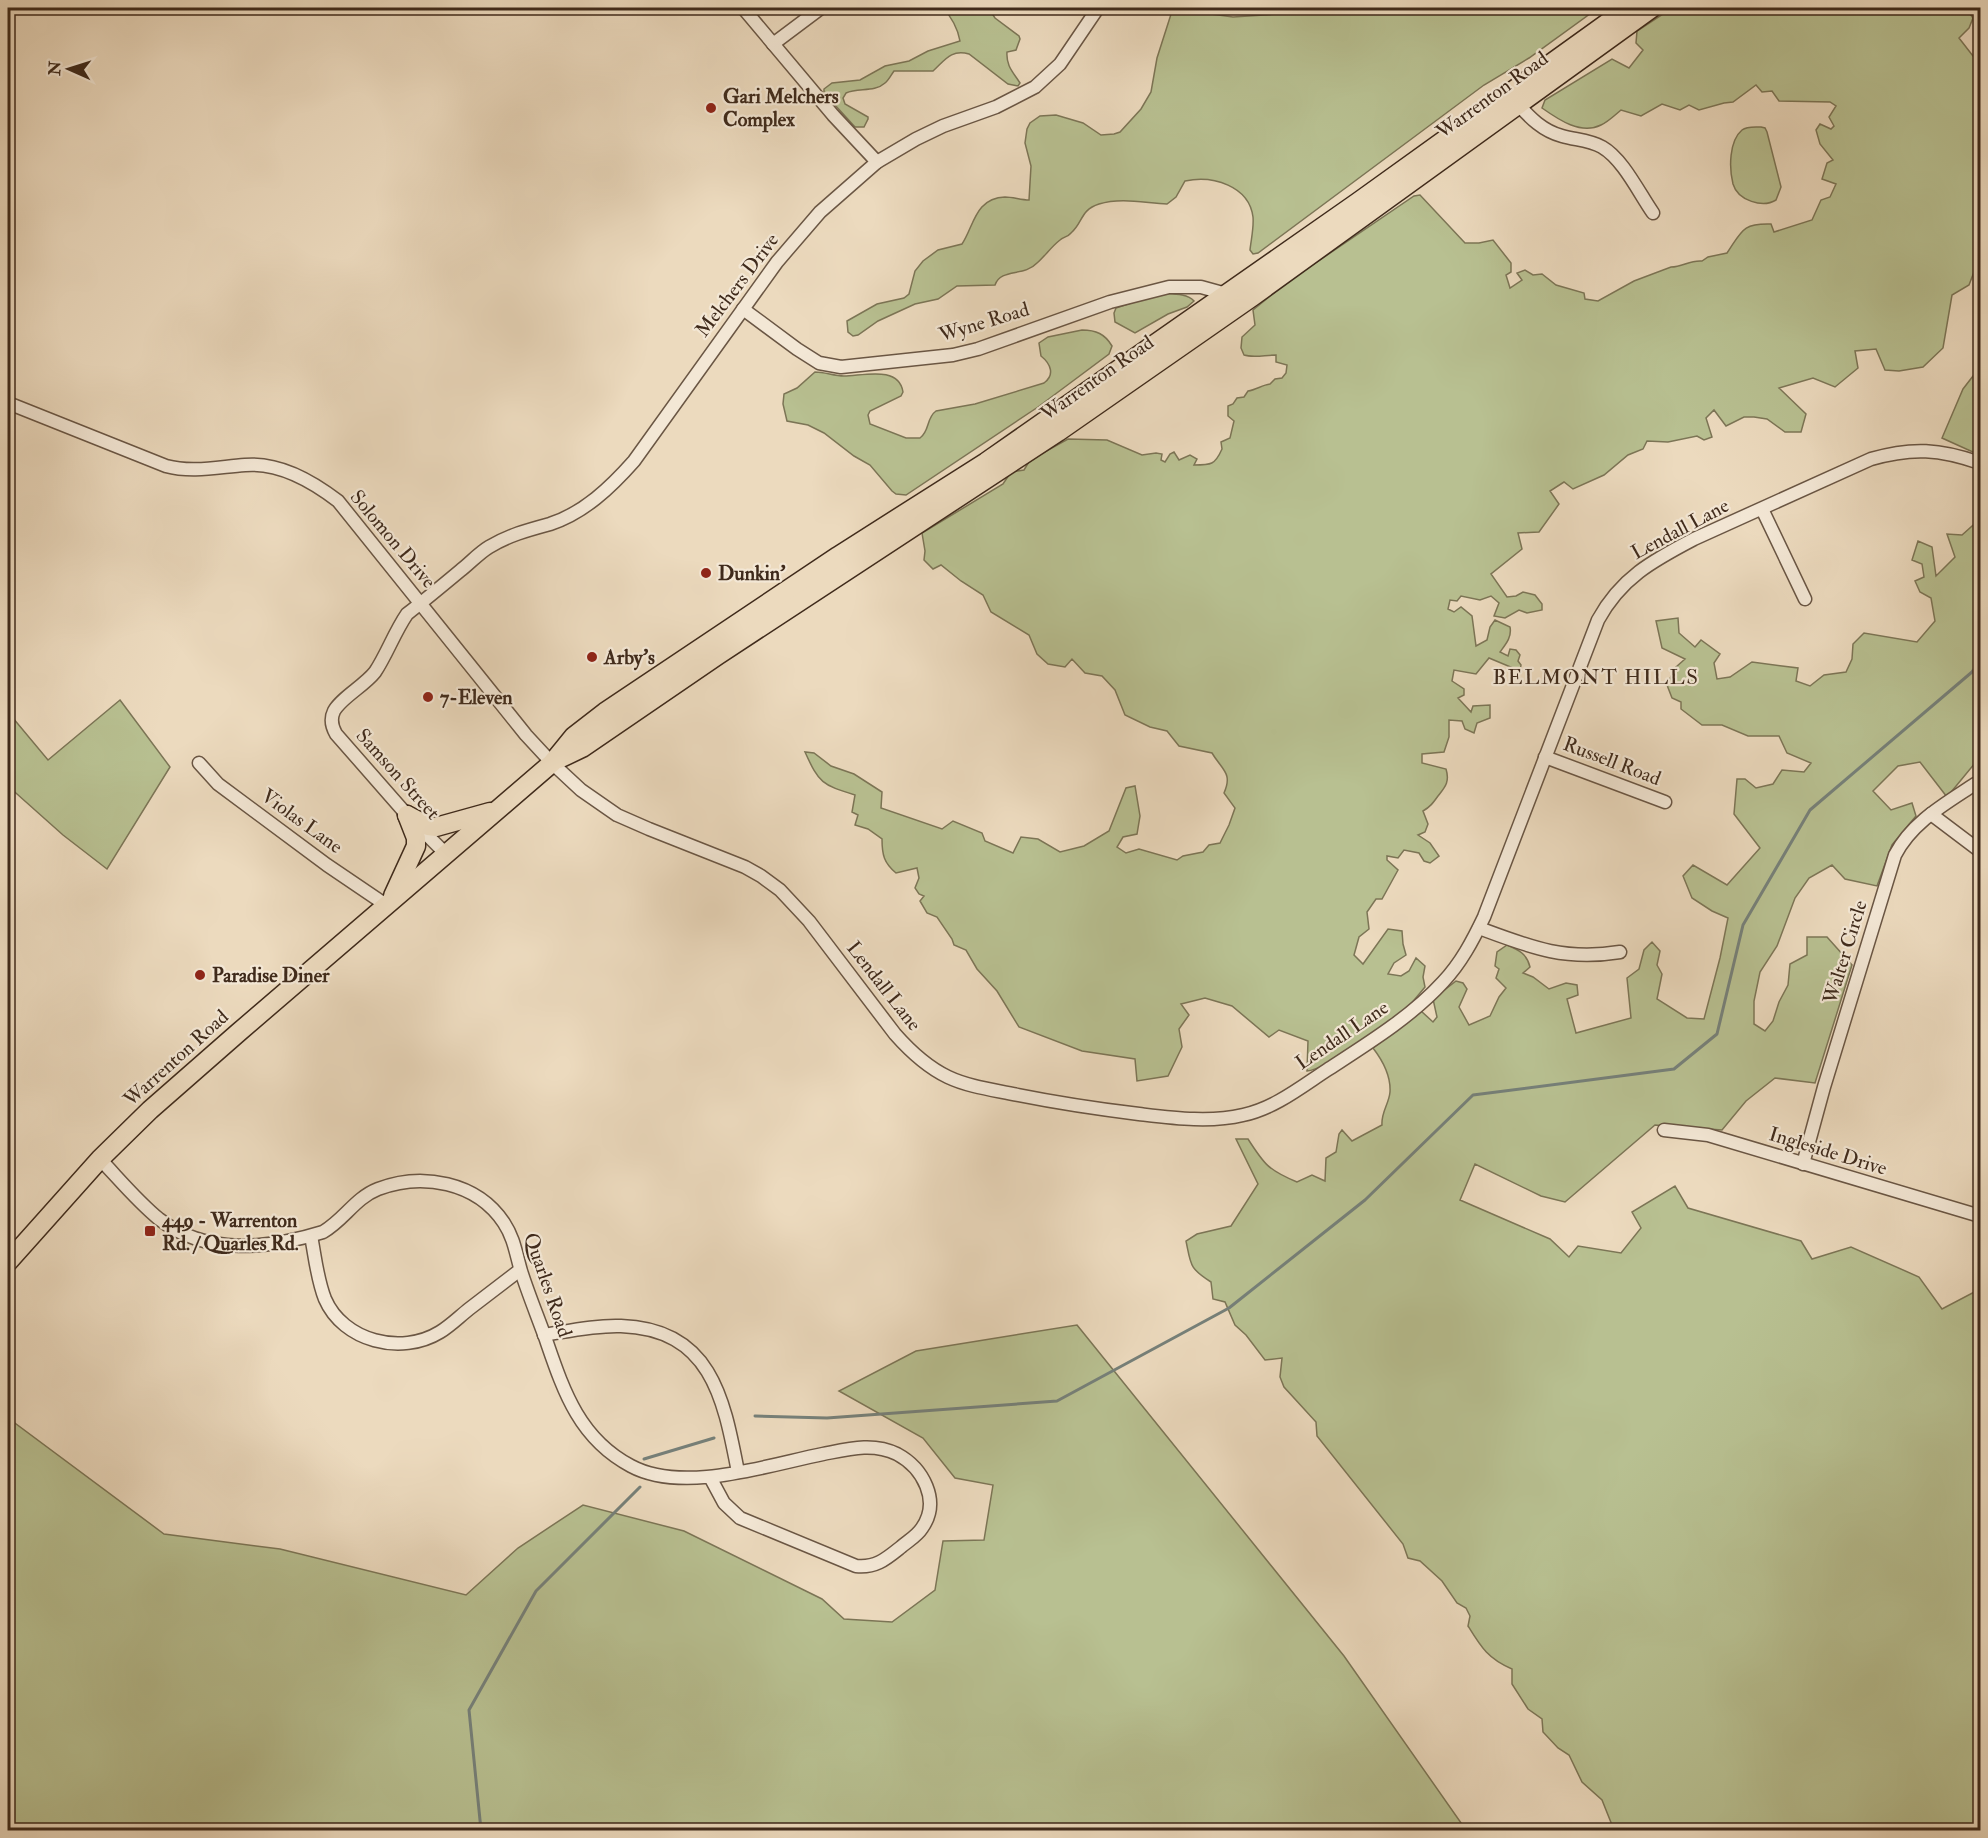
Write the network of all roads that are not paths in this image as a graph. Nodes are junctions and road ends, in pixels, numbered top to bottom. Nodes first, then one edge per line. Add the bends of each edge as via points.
1 (743, 8) edge
2 (821, 8) edge
3 (1098, 8) edge
4 (1628, 8) edge
5 (1652, 8) edge
6 (773, 44) junction
7 (1518, 104) junction
8 (878, 162) junction
9 (1653, 213) dead end
10 (1227, 294) junction
11 (1246, 301) junction
12 (743, 309) junction
13 (8, 403) edge
14 (1980, 463) edge
15 (1762, 509) junction
16 (1805, 598) dead end
17 (421, 603) junction
18 (1545, 757) junction
19 (199, 763) dead end
20 (552, 763) junction
21 (1975, 784) dead end
22 (1665, 802) dead end
23 (496, 810) junction
24 (407, 814) junction
25 (1931, 814) junction
26 (1980, 851) edge
27 (446, 854) junction
28 (388, 904) junction
29 (1479, 928) junction
30 (1620, 952) dead end
31 (1664, 1130) dead end
32 (100, 1159) junction
33 (1803, 1164) junction
34 (1980, 1216) edge
35 (311, 1236) junction
36 (8, 1262) edge
37 (520, 1270) junction
38 (544, 1335) junction
39 (738, 1472) junction
40 (710, 1477) junction

1 - 6 street
2 - 6 street
3 - 8 street, Melchers Drive via 1060,64 1035,87 943,126
4 - 10 main road, Warrenton Road
5 - 7 main road, Warrenton Road
6 - 8 street
7 - 9 street via 1542,128 1604,148
7 - 11 main road, Warrenton Road
8 - 12 street, Melchers Drive via 798,235
10 - 11 street, Wyne Road
10 - 12 street, Wyne Road via 1201,287 1169,287 1110,302 978,349 841,367 819,363
10 - 20 main road, Warrenton Road via 986,462 605,712 574,736
11 - 20 main road, Warrenton Road via 1058,432 760,626 582,748
12 - 17 street, Melchers Drive via 617,480 572,514 517,533 488,548
13 - 17 street, Solomon Drive via 166,466 187,471 247,464 270,466 323,489 338,501
14 - 15 street, Lendall Lane via 1931,451 1891,453
15 - 16 street
15 - 18 street, Lendall Lane via 1666,554 1641,569 1615,593 1598,620
17 - 20 street, Solomon Drive
17 - 24 street, Samson Street via 407,614 374,672 339,705 332,720 336,734
18 - 22 street, Russell Road
18 - 29 street, Lendall Lane
19 - 28 street, Violas Lane via 218,784 327,865
20 - 23 main road, Warrenton Road
20 - 29 street, Lendall Lane via 617,815 745,867 780,891 809,921 895,1034 929,1066 968,1084 1063,1104 1198,1119 1235,1116 1264,1108 1411,1012 1455,968
21 - 25 street, Walter Circle
23 - 24 main road via 436,827
23 - 27 main road, Warrenton Road
24 - 27 street, Samson Street
24 - 28 main road via 416,846
25 - 26 street
25 - 33 street, Walter Circle via 1910,832 1895,855
27 - 28 main road, Warrenton Road
28 - 32 main road, Warrenton Road via 183,1080
29 - 30 street via 1549,952 1578,956
31 - 33 street, Ingleside Drive via 1708,1135
32 - 35 street, Quarles Road via 160,1220 195,1239 246,1247
32 - 36 main road, Warrenton Road
33 - 34 street, Ingleside Drive
35 - 37 street, Quarles Road via 334,1226 355,1204 377,1190 410,1181 441,1182 472,1193 495,1211 512,1237
35 - 37 street via 331,1309 351,1330 388,1343 412,1342 440,1332
37 - 38 street, Quarles Road
38 - 39 street via 629,1327 654,1331 683,1345 707,1369 720,1396
38 - 40 street, Quarles Road via 566,1396 591,1434 609,1451 631,1466 653,1474
39 - 40 street, Quarles Road
39 - 40 street, Quarles Road via 861,1447 884,1449 920,1473 926,1482 929,1512 921,1529 884,1561 856,1566 740,1518 729,1510

